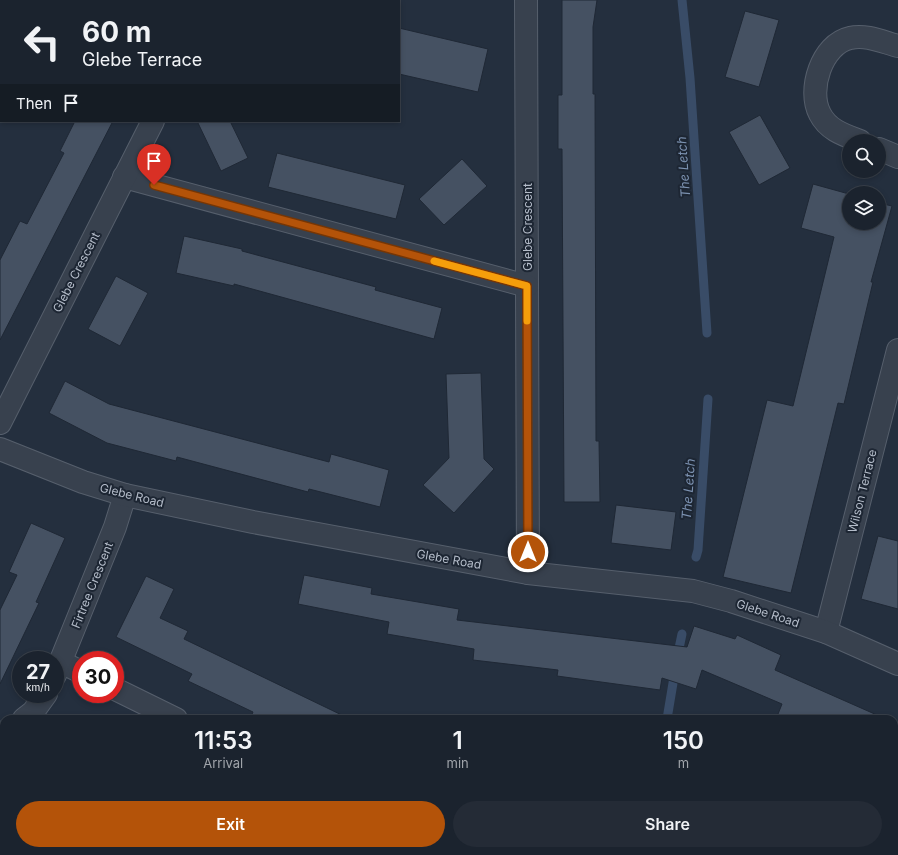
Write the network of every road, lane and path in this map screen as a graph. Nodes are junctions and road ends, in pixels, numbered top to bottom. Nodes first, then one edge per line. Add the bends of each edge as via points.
1 (526, 0) edge
2 (898, 46) edge
3 (152, 122) edge
4 (842, 134) edge
5 (886, 152) edge
6 (898, 157) edge
7 (124, 177) junction
8 (527, 286) junction
9 (898, 350) edge
10 (0, 423) edge
11 (0, 449) edge
12 (125, 495) junction
13 (528, 573) junction
14 (826, 632) junction
15 (64, 653) edge
16 (898, 664) edge
17 (124, 693) edge
18 (40, 703) edge
19 (30, 715) edge
20 (168, 715) edge

1 - 8 street, Glebe Crescent
2 - 4 street via 862,36 849,38 828,53 816,87 816,102 820,114 827,123
3 - 7 street, Glebe Crescent
5 - 6 street
7 - 8 street
7 - 10 street, Glebe Crescent
8 - 13 street, Glebe Crescent
9 - 14 street, Wilson Terrace
11 - 12 street, Glebe Road via 83,482
12 - 13 street, Glebe Road via 253,522
12 - 15 street, Firtree Crescent via 115,527
13 - 14 street, Glebe Road via 693,591
14 - 16 street, Glebe Road
17 - 20 street
18 - 19 street

